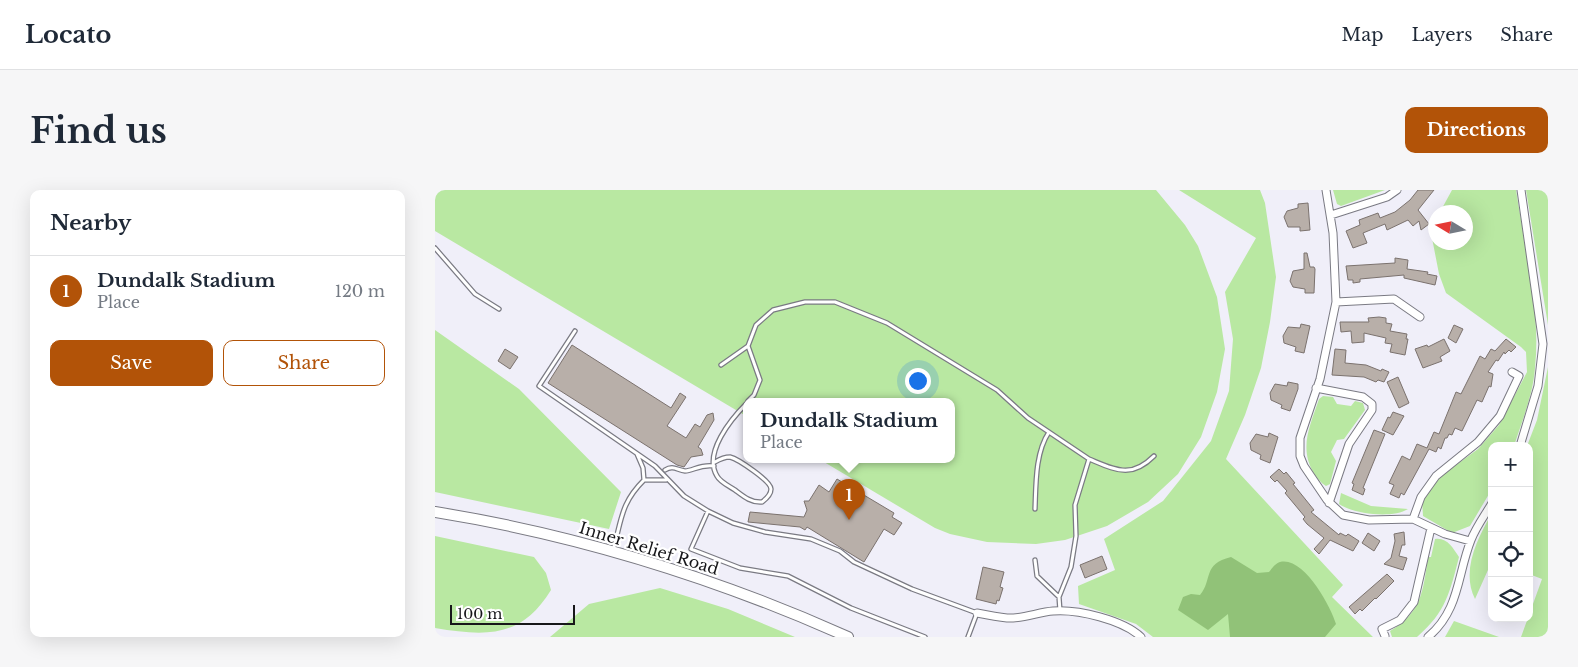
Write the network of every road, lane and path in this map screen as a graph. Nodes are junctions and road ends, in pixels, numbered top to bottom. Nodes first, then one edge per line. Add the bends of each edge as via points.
1 (1325, 190) edge
2 (1397, 190) edge
3 (1521, 190) edge
4 (1331, 215) junction
5 (435, 248) edge
6 (1337, 302) junction
7 (499, 309) dead end
8 (1420, 318) dead end
9 (575, 331) dead end
10 (749, 346) junction
11 (721, 365) dead end
12 (1512, 372) dead end
13 (1316, 388) junction
14 (751, 398) edge
15 (743, 406) edge
16 (1049, 432) junction
17 (1521, 442) edge
18 (637, 454) junction
19 (1154, 456) dead end
20 (1089, 460) junction
21 (715, 464) junction
22 (665, 470) dead end
23 (644, 480) junction
24 (667, 480) junction
25 (1329, 502) junction
26 (1035, 509) dead end
27 (1488, 510) edge
28 (708, 511) junction
29 (435, 512) edge
30 (1413, 519) junction
31 (1431, 528) junction
32 (1470, 541) junction
33 (612, 551) junction
34 (1035, 560) dead end
35 (1059, 597) junction
36 (1061, 611) junction
37 (977, 613) junction
38 (1385, 636) edge
39 (848, 637) edge
40 (925, 637) edge
41 (968, 637) edge
42 (1141, 637) edge
43 (1428, 637) edge

1 - 4 street
2 - 4 street via 1387,197
3 - 17 street via 1543,344 1538,386
4 - 6 street
5 - 7 lane via 475,294
6 - 8 street via 1394,299
6 - 13 street
9 - 18 lane via 539,386
10 - 11 lane
10 - 14 lane via 760,380
10 - 16 lane via 756,326 773,310 805,302 835,302 887,323 997,390
12 - 30 street via 1519,376 1500,416 1478,442 1436,476 1421,497
13 - 25 street via 1302,430 1300,456 1309,477
13 - 25 street via 1363,397 1369,400 1373,410 1349,444
15 - 21 lane via 713,451
16 - 20 lane
16 - 26 lane via 1037,475
18 - 23 lane
18 - 24 lane via 655,466
19 - 20 lane via 1145,465 1131,471 1117,470
20 - 35 lane via 1075,505 1076,536 1071,567
21 - 21 lane via 719,478 751,500 762,502 770,494 766,480 735,459 725,458
21 - 22 lane via 700,465 687,471 675,467
23 - 24 lane
23 - 33 lane via 626,502
24 - 28 lane via 695,505
25 - 30 street via 1343,515 1357,518
27 - 32 street
28 - 37 lane via 733,523 765,532 811,539 912,589
28 - 40 lane via 691,548 740,568 788,576 851,608
29 - 33 main road, Inner Relief Road via 506,525
30 - 31 street
31 - 32 street
31 - 38 street via 1414,602 1400,620 1383,629
32 - 43 street via 1456,598
33 - 39 main road, Inner Relief Road via 721,585
34 - 35 lane via 1037,576
35 - 36 lane
36 - 37 street via 1010,618
36 - 42 street via 1101,618
37 - 41 lane

